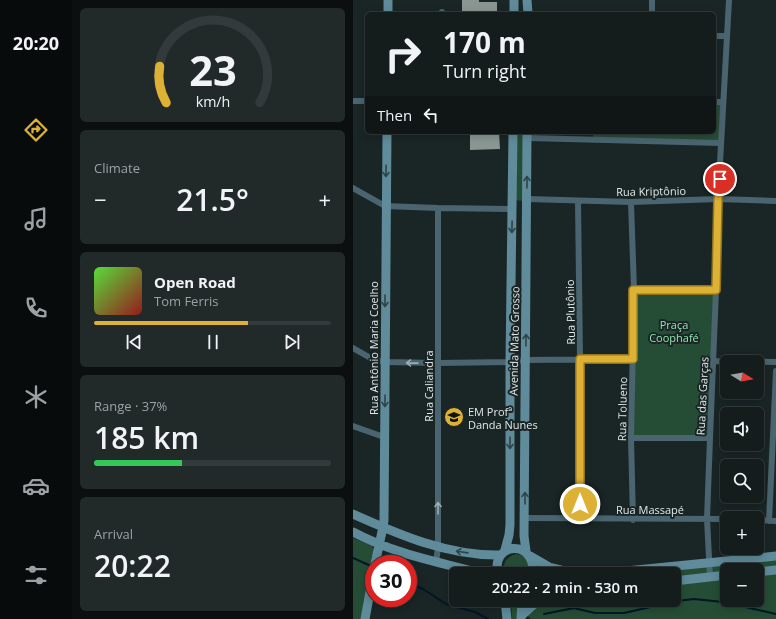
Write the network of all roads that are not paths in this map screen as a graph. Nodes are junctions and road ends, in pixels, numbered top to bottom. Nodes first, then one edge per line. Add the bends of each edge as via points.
1 (387, 0) edge
2 (514, 0) edge
3 (527, 0) edge
4 (652, 0) edge
5 (729, 0) edge
6 (387, 12) edge
7 (514, 12) edge
8 (528, 12) edge
9 (652, 12) edge
10 (716, 36) edge
11 (727, 36) junction
12 (353, 101) edge
13 (365, 101) edge
14 (716, 102) edge
15 (723, 102) junction
16 (387, 134) edge
17 (513, 134) edge
18 (593, 134) edge
19 (527, 135) edge
20 (593, 139) junction
21 (721, 143) junction
22 (353, 188) edge
23 (512, 189) junction
24 (527, 199) junction
25 (718, 199) junction
26 (578, 201) junction
27 (776, 201) edge
28 (631, 202) junction
29 (385, 206) junction
30 (438, 208) junction
31 (512, 209) junction
32 (633, 290) junction
33 (716, 290) junction
34 (353, 348) edge
35 (580, 359) junction
36 (633, 359) junction
37 (525, 360) junction
38 (713, 361) junction
39 (385, 362) junction
40 (510, 362) junction
41 (776, 362) edge
42 (438, 363) junction
43 (776, 371) edge
44 (353, 426) edge
45 (384, 436) junction
46 (631, 438) junction
47 (710, 438) junction
48 (353, 514) edge
49 (525, 518) junction
50 (580, 519) junction
51 (707, 519) junction
52 (720, 519) edge
53 (633, 520) junction
54 (764, 521) edge
55 (769, 521) junction
56 (776, 521) edge
57 (383, 527) junction
58 (353, 532) edge
59 (379, 544) junction
60 (438, 547) junction
61 (503, 553) junction
62 (528, 553) junction
63 (377, 555) edge
64 (776, 556) edge
65 (436, 563) junction
66 (709, 563) junction
67 (451, 567) edge
68 (496, 567) edge
69 (533, 567) edge
70 (549, 567) edge
71 (668, 567) edge
72 (776, 570) edge
73 (764, 571) edge
74 (720, 576) edge
75 (710, 577) junction
76 (681, 580) edge
77 (367, 607) edge
78 (502, 607) edge
79 (506, 607) edge
80 (522, 607) edge
81 (532, 607) edge
82 (507, 617) edge
83 (521, 617) edge
84 (365, 619) edge

1 - 6 main road
2 - 7 main road
3 - 8 main road
4 - 9 street
5 - 11 street, Rua das Garças
10 - 11 street
11 - 15 street, Rua das Garças
12 - 13 street
14 - 15 street
15 - 21 street, Rua das Garças
16 -> 29 main road, Rua Antônio Maria Coelho
17 - 23 main road, Avenida Mato Grosso
18 - 20 street
19 - 20 street
24 -> 19 main road, Avenida Mato Grosso
20 - 21 street
21 - 25 street, Rua das Garças
22 - 29 street
23 - 24 main road via 517,198
23 - 31 main road, Avenida Mato Grosso
24 - 26 street, Rua Kriptônio
37 -> 24 main road, Avenida Mato Grosso
25 - 27 street, Rua Kriptônio
25 - 28 street, Rua Kriptônio
25 - 33 street, Rua das Garças
26 - 28 street, Rua Kriptônio
26 - 35 street, Rua Plutônio
28 - 32 street, Rua Tolueno
29 - 30 street
29 -> 39 main road, Rua Antônio Maria Coelho
30 - 31 street
30 - 42 street, Rua Caliandra
31 -> 40 main road, Avenida Mato Grosso
32 - 33 street
32 - 36 street, Rua Tolueno
33 - 38 street, Rua das Garças
34 - 39 street via 374,360
35 - 36 street
35 - 37 street
35 - 50 street, Rua Plutônio
36 - 46 street, Rua Tolueno
37 - 40 street
49 -> 37 main road, Avenida Mato Grosso
38 - 41 street
38 - 47 street, Rua das Garças
42 -> 39 street
39 -> 45 main road, Rua Antônio Maria Coelho
40 - 42 street
40 -> 61 main road, Avenida Mato Grosso via 510,525
60 -> 42 street, Rua Caliandra
43 - 55 street
44 - 45 street
45 - 57 main road, Rua Antônio Maria Coelho
46 - 47 street
46 - 53 street, Rua Tolueno
47 - 51 street, Rua das Garças
48 - 57 main road
49 - 50 street, Rua Massapé
49 - 62 main road, Avenida Mato Grosso
50 - 53 street, Rua Massapé
51 - 52 street, Rua Massapé
51 - 53 street, Rua Massapé
51 - 66 street, Rua das Garças
54 - 55 street
55 - 56 street
57 - 59 main road, Rua Antônio Maria Coelho
57 - 60 main road
58 - 59 main road
59 - 63 main road, Rua Antônio Maria Coelho
59 - 65 main road
61 -> 60 main road via 484,555
60 - 65 street, Rua Caliandra
61 - 62 main road via 515,549
61 - 68 main road, Avenida Mato Grosso
62 - 69 main road, Avenida Mato Grosso
62 - 70 main road
64 - 66 main road
65 - 67 main road
66 - 71 main road
66 - 75 street, Rua das Garças
72 - 73 main road
74 - 75 main road
75 - 76 main road
77 - 84 main road
78 - 82 main road
79 - 82 main road
80 - 83 main road
81 - 83 main road

